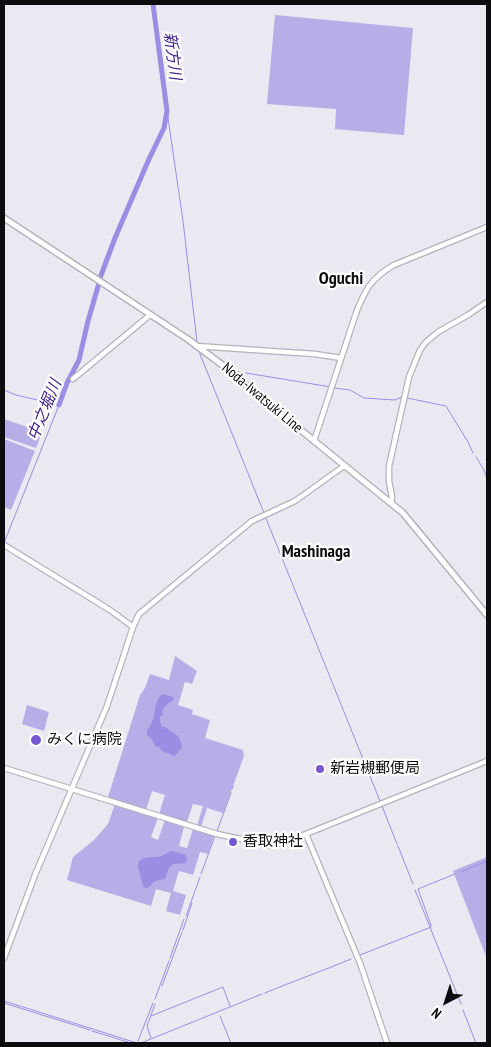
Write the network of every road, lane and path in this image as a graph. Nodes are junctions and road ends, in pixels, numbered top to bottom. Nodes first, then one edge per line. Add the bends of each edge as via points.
1 (4, 218) edge
2 (487, 227) edge
3 (487, 302) edge
4 (150, 316) junction
5 (197, 346) junction
6 (341, 358) junction
7 (73, 379) dead end
8 (314, 441) junction
9 (344, 466) junction
10 (391, 503) junction
11 (4, 545) edge
12 (487, 615) edge
13 (134, 627) junction
14 (487, 761) edge
15 (4, 768) edge
16 (72, 789) junction
17 (306, 834) junction
18 (4, 956) edge
19 (387, 1043) edge

1 - 4 main road, Noda-Iwatsuki Line
2 - 6 street via 394,265 373,280 361,301
3 - 10 street via 438,332 420,350 409,377 389,466
4 - 5 main road, Noda-Iwatsuki Line
4 - 7 street
5 - 6 street
5 - 8 main road, Noda-Iwatsuki Line
6 - 8 street
8 - 9 main road, Noda-Iwatsuki Line
9 - 10 main road, Noda-Iwatsuki Line
9 - 13 street via 295,501 252,521 139,614
10 - 12 main road, Noda-Iwatsuki Line via 409,519
11 - 13 street
13 - 16 street via 107,706
14 - 17 street
15 - 16 street
16 - 17 street via 217,834 268,845
16 - 18 street
17 - 19 street via 360,963

